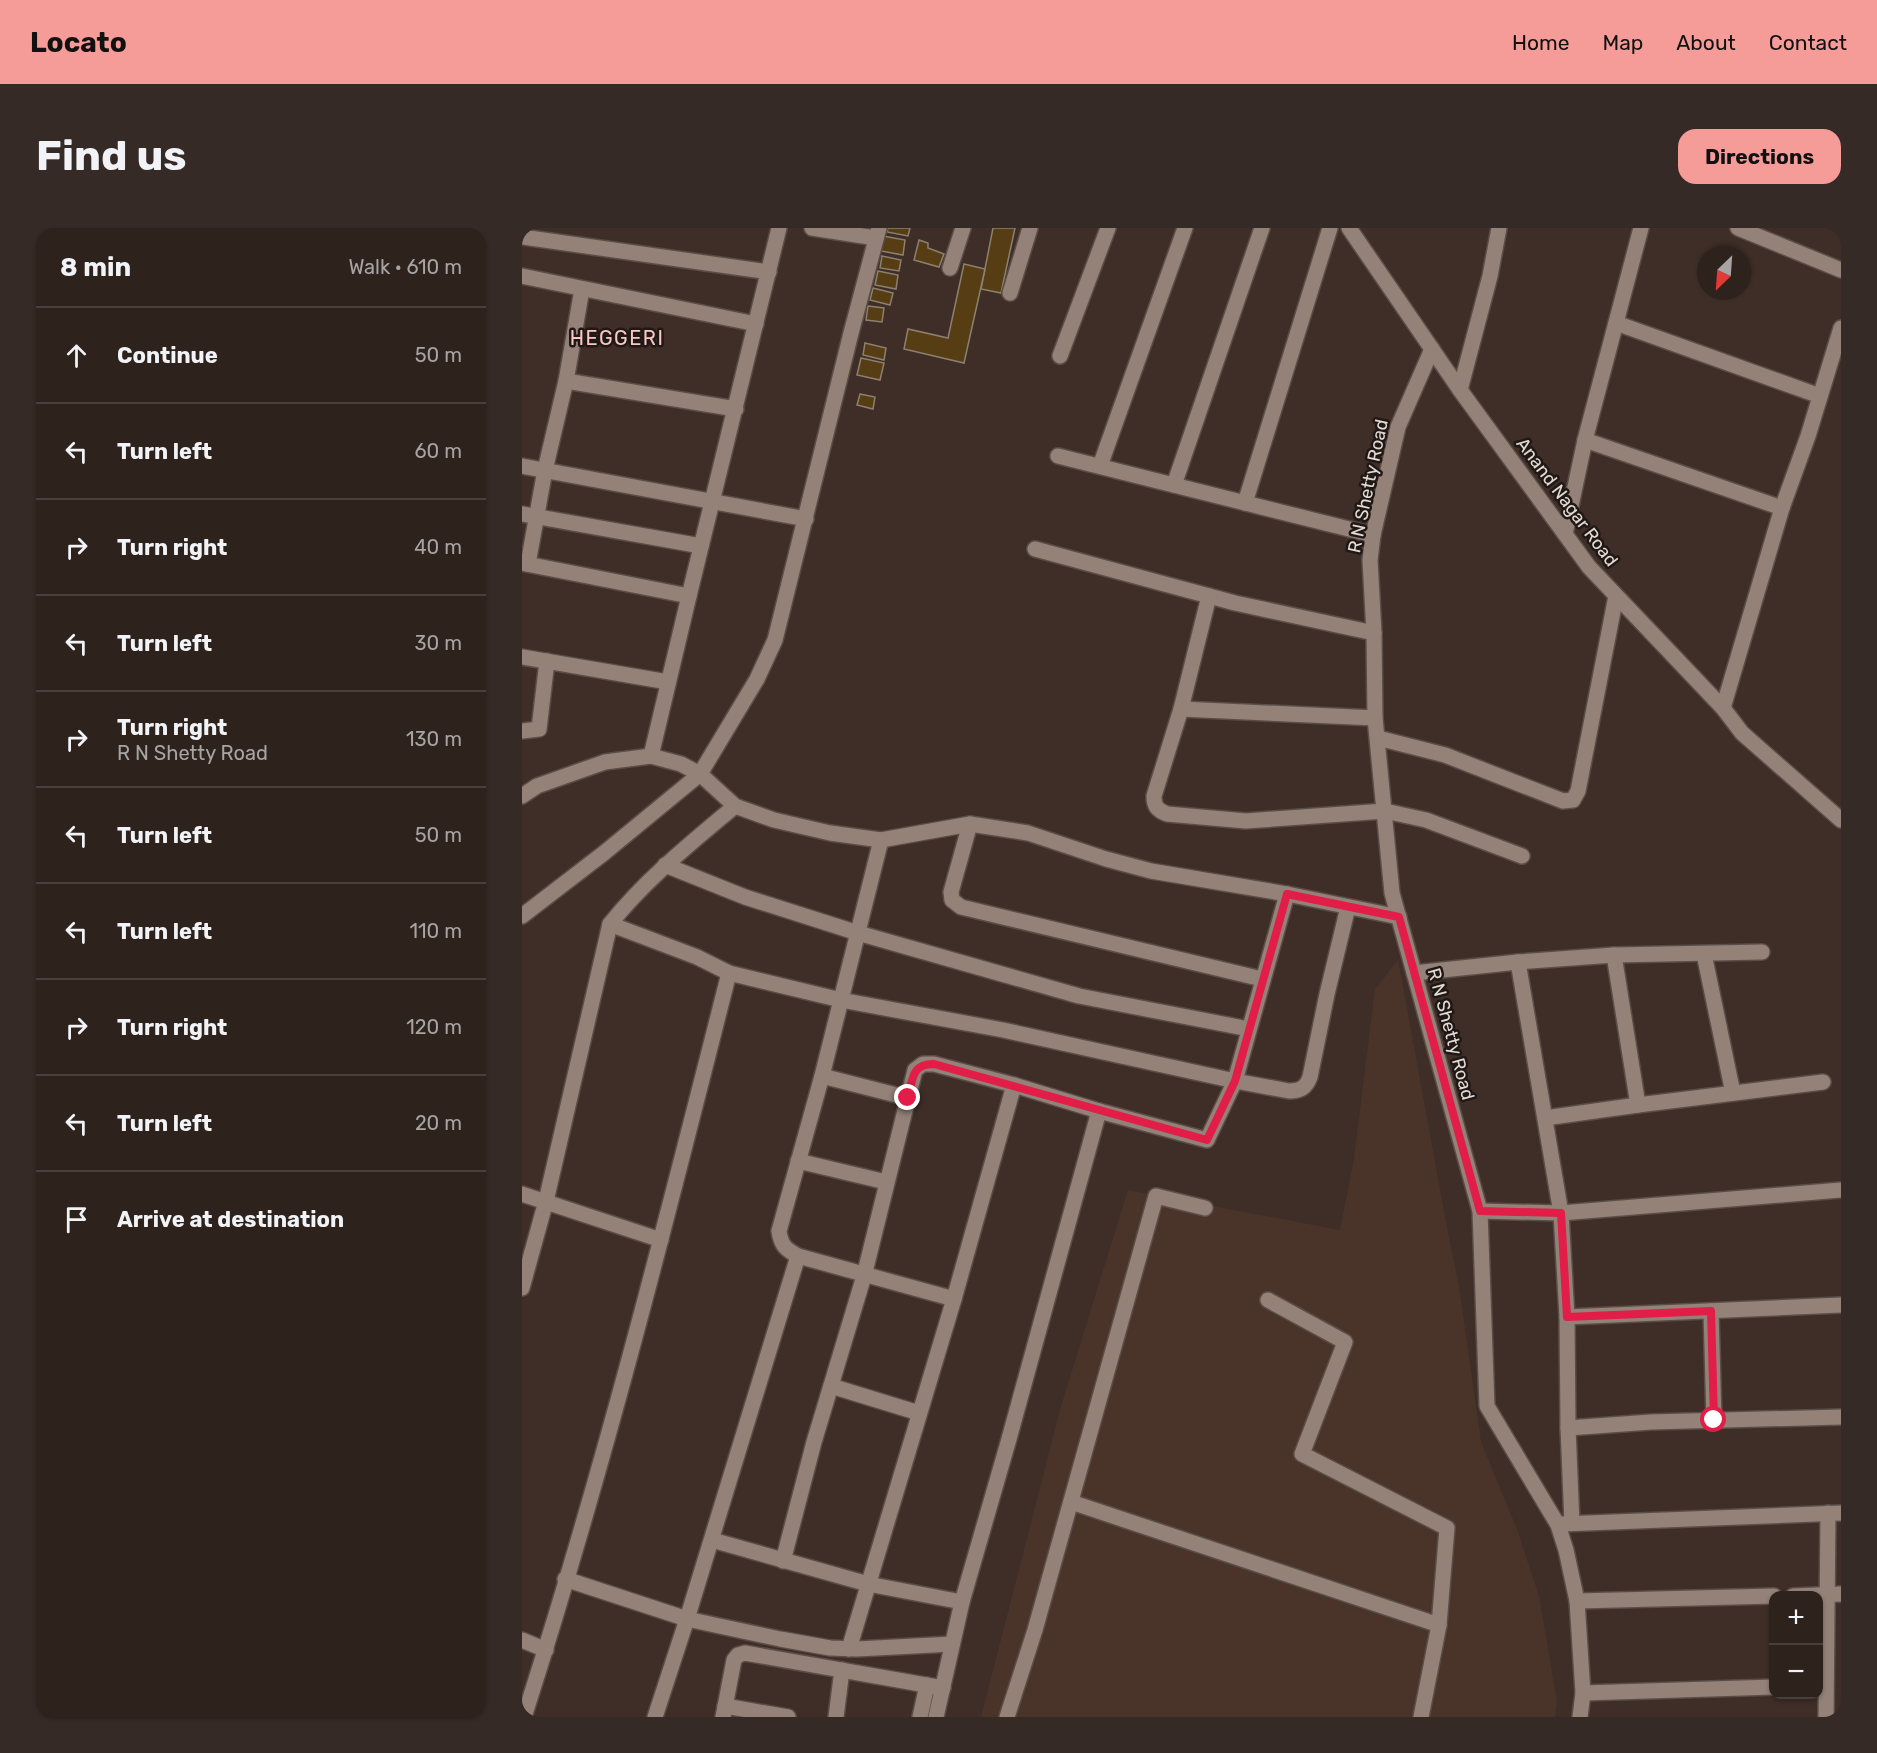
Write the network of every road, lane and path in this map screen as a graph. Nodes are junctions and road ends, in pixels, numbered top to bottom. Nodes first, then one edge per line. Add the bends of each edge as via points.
1 (779, 228) edge
2 (812, 228) edge
3 (963, 228) edge
4 (1030, 228) edge
5 (1108, 228) edge
6 (1185, 228) edge
7 (1262, 228) edge
8 (1330, 228) edge
9 (1349, 228) edge
10 (1499, 228) edge
11 (1641, 228) edge
12 (1738, 228) edge
13 (877, 233) edge
14 (522, 237) edge
15 (950, 268) dead end
16 (1841, 270) edge
17 (769, 272) junction
18 (522, 276) edge
19 (582, 289) junction
20 (1010, 293) dead end
21 (1616, 323) junction
22 (756, 324) junction
23 (1841, 328) edge
24 (1432, 349) junction
25 (1060, 356) dead end
26 (566, 381) junction
27 (1460, 390) junction
28 (1820, 396) junction
29 (736, 409) junction
30 (1585, 440) junction
31 (1058, 456) dead end
32 (522, 466) edge
33 (1100, 466) junction
34 (545, 470) junction
35 (1174, 485) junction
36 (713, 500) junction
37 (1245, 503) junction
38 (1782, 508) junction
39 (529, 516) edge
40 (806, 519) junction
41 (1564, 534) junction
42 (1373, 535) junction
43 (701, 546) junction
44 (1035, 549) dead end
45 (525, 563) edge
46 (689, 596) junction
47 (1209, 596) junction
48 (1616, 596) junction
49 (1374, 633) junction
50 (522, 657) edge
51 (547, 661) junction
52 (668, 682) junction
53 (1723, 708) junction
54 (1181, 709) junction
55 (1375, 718) junction
56 (522, 731) edge
57 (1378, 738) junction
58 (651, 756) junction
59 (704, 779) junction
60 (522, 796) edge
61 (731, 804) junction
62 (1384, 811) junction
63 (1841, 820) edge
64 (970, 824) junction
65 (881, 840) junction
66 (1522, 856) dead end
67 (665, 865) junction
68 (1287, 894) junction
69 (1348, 907) junction
70 (522, 916) edge
71 (1399, 917) junction
72 (610, 924) junction
73 (858, 933) junction
74 (1762, 952) dead end
75 (1704, 954) junction
76 (1614, 955) junction
77 (1518, 962) junction
78 (729, 973) junction
79 (1414, 973) junction
80 (1262, 979) junction
81 (841, 1000) junction
82 (1249, 1029) junction
83 (822, 1076) junction
84 (1235, 1081) junction
85 (1823, 1083) dead end
86 (1014, 1085) junction
87 (1733, 1094) junction
88 (908, 1098) junction
89 (1638, 1105) junction
90 (1099, 1111) junction
91 (1545, 1118) junction
92 (798, 1161) junction
93 (886, 1182) junction
94 (1841, 1190) edge
95 (522, 1194) edge
96 (546, 1202) junction
97 (1205, 1208) dead end
98 (1480, 1211) junction
99 (1561, 1213) junction
100 (660, 1240) junction
101 (798, 1256) junction
102 (864, 1276) junction
103 (522, 1288) edge
104 (954, 1299) junction
105 (1268, 1300) dead end
106 (1841, 1305) edge
107 (1711, 1311) junction
108 (1567, 1317) junction
109 (831, 1386) junction
110 (919, 1413) junction
111 (1841, 1417) edge
112 (1714, 1420) junction
113 (1568, 1428) junction
114 (1071, 1502) junction
115 (1834, 1513) edge
116 (1565, 1524) junction
117 (712, 1540) junction
118 (783, 1561) junction
119 (566, 1579) junction
120 (868, 1584) junction
121 (1834, 1594) edge
122 (1769, 1596) edge
123 (1577, 1600) junction
124 (962, 1602) junction
125 (687, 1619) junction
126 (1439, 1625) junction
127 (522, 1640) edge
128 (952, 1644) junction
129 (849, 1648) junction
130 (546, 1650) junction
131 (842, 1670) junction
132 (927, 1685) junction
133 (1829, 1685) edge
134 (1769, 1687) edge
135 (943, 1688) junction
136 (1583, 1693) junction
137 (724, 1712) edge
138 (524, 1717) edge
139 (655, 1717) edge
140 (788, 1717) edge
141 (836, 1717) edge
142 (920, 1717) edge
143 (936, 1717) edge
144 (1007, 1717) edge
145 (1421, 1717) edge
146 (1580, 1717) edge
147 (1826, 1717) edge

1 - 17 street
2 - 13 street
3 - 15 street
4 - 20 street
5 - 25 street
6 - 33 street
7 - 35 street
8 - 37 street
9 - 24 street, Anand Nagar Road
10 - 27 street
11 - 21 street
12 - 16 street
13 - 40 street
14 - 17 street
17 - 22 street
18 - 19 street
19 - 22 street
19 - 26 street
21 - 28 street
21 - 30 street
22 - 29 street
23 - 28 street
24 - 27 street, Anand Nagar Road
24 - 42 street, R N Shetty Road via 1398,427
26 - 29 street
26 - 34 street
27 - 41 street, Anand Nagar Road
28 - 38 street
29 - 36 street
30 - 38 street
30 - 41 street
31 - 33 street
32 - 34 street
33 - 35 street
34 - 36 street
34 - 39 street
35 - 37 street
36 - 40 street
36 - 43 street
37 - 42 street
38 - 53 street
39 - 43 street
39 - 45 street
40 - 59 street via 775,640
41 - 48 street, Anand Nagar Road
42 - 49 street, R N Shetty Road via 1370,560
43 - 46 street
44 - 47 street
45 - 46 street
46 - 52 street
47 - 49 street
47 - 54 street
48 - 53 street, Anand Nagar Road
48 - 57 street via 1578,791 1573,800 1563,801 1444,755
49 - 55 street, R N Shetty Road
50 - 51 street
51 - 52 street
51 - 56 street via 539,729
52 - 58 street
53 - 63 street, Anand Nagar Road via 1742,733
54 - 55 street
54 - 62 street via 1154,796 1159,811 1246,821
55 - 57 street, R N Shetty Road
57 - 62 street, R N Shetty Road
58 - 59 street via 681,764
58 - 60 street via 605,762 537,786
59 - 61 street
59 - 70 street
61 - 65 street via 774,820
61 - 67 street
62 - 66 street via 1426,820
62 - 71 street, R N Shetty Road via 1392,893
64 - 65 street
64 - 68 street via 1028,833 1151,871
64 - 80 street via 951,891 952,900 961,907
65 - 73 street
67 - 72 street
67 - 73 street via 745,897
68 - 69 street
68 - 80 street
69 - 71 street
69 - 84 street via 1308,1083 1297,1091 1289,1091
71 - 79 street, R N Shetty Road
72 - 78 street
72 - 96 street
73 - 81 street
73 - 82 street via 1079,996
74 - 75 street
75 - 76 street
75 - 87 street
76 - 77 street
76 - 89 street
77 - 79 street
77 - 91 street
78 - 81 street
78 - 100 street
79 - 98 street, R N Shetty Road
80 - 82 street
81 - 83 street
81 - 84 street via 1003,1030
82 - 84 street
83 - 88 street
83 - 92 street
84 - 90 street via 1207,1140
85 - 87 street
86 - 88 street via 923,1064 915,1070
86 - 90 street
86 - 104 street
87 - 89 street
88 - 93 street
89 - 91 street
90 - 124 street
91 - 99 street
92 - 93 street
92 - 101 street via 779,1231 780,1243
93 - 102 street
94 - 99 street
95 - 96 street
96 - 100 street
96 - 103 street
97 - 114 street via 1156,1196
98 - 99 street
98 - 116 street, R N Shetty Road via 1487,1406
99 - 108 street
100 - 119 street via 625,1378
101 - 102 street
101 - 117 street
102 - 104 street
102 - 109 street
104 - 110 street
105 - 126 street via 1345,1342 1302,1454 1447,1528
106 - 107 street
107 - 108 street
107 - 112 street
108 - 113 street
109 - 110 street
109 - 118 street
110 - 120 street
111 - 112 street
112 - 113 street
113 - 116 street
114 - 126 street
114 - 144 street
115 - 116 street
115 - 121 street
116 - 123 street, R N Shetty Road via 1566,1550
117 - 118 street
117 - 125 street
118 - 120 street
119 - 125 street
119 - 130 street
120 - 124 street
120 - 129 street
121 - 133 street
122 - 123 street
123 - 136 street, R N Shetty Road
124 - 128 street
125 - 129 street via 790,1641
125 - 139 street
126 - 145 street
127 - 130 street
128 - 129 street
128 - 135 street
130 - 138 street
131 - 132 street
131 - 137 street via 738,1655
131 - 141 street
132 - 135 street
132 - 142 street
133 - 147 street
134 - 136 street
135 - 143 street
136 - 146 street, R N Shetty Road
137 - 140 street

